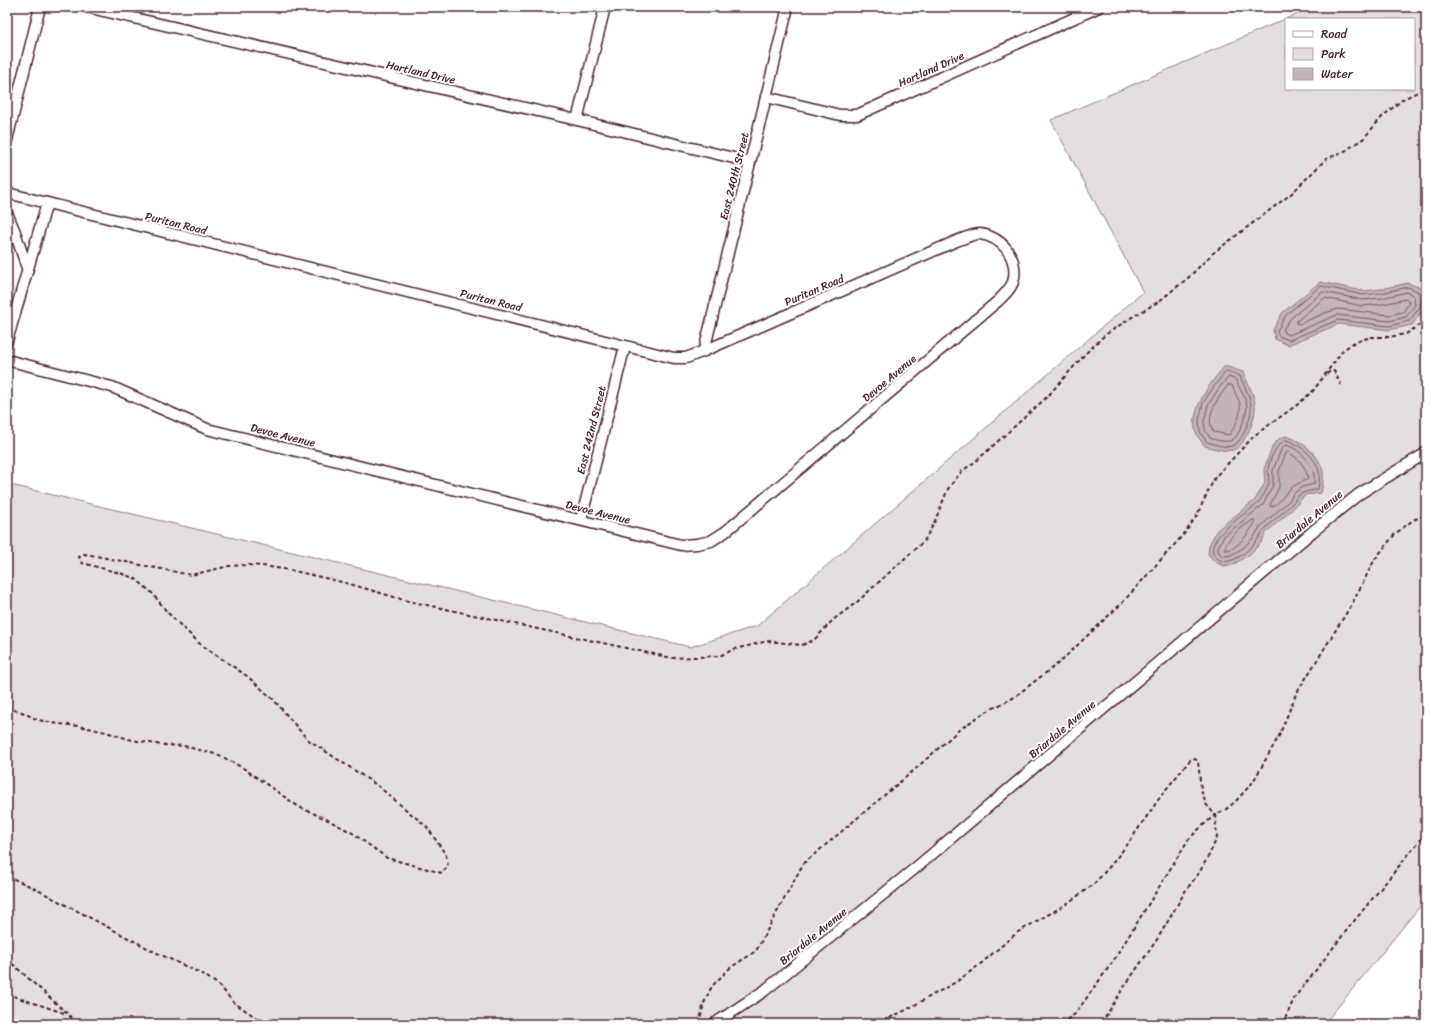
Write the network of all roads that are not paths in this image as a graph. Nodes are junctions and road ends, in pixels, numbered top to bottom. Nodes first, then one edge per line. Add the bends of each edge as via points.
1 (40, 7) edge
2 (86, 7) edge
3 (605, 7) edge
4 (788, 7) edge
5 (1099, 7) edge
6 (766, 97) junction
7 (577, 120) junction
8 (7, 140) edge
9 (750, 162) junction
10 (7, 193) edge
11 (46, 203) junction
12 (7, 213) edge
13 (954, 242) joint
14 (27, 268) junction
15 (7, 341) edge
16 (625, 346) junction
17 (704, 351) junction
18 (7, 360) edge
19 (1426, 453) edge
20 (581, 520) junction
21 (714, 1024) edge

1 - 8 street
2 - 7 street, Hartland Drive
3 - 7 street
4 - 6 street, East 240th Street
5 - 6 street, Hartland Drive via 857,115 840,115
6 - 9 street, East 240th Street
7 - 9 street, Hartland Drive
9 - 17 street, East 240th Street
10 - 11 street, Puritan Road
11 - 14 street
11 - 16 street, Puritan Road
12 - 14 street
13 - 17 street, Puritan Road
13 - 20 street, Devoe Avenue via 979,234 996,239 1008,249 1013,262 1014,278 1010,287 998,301 725,532 711,541 680,545
14 - 15 street
16 - 17 street, Puritan Road via 674,358 686,358
16 - 20 street, East 242nd Street
18 - 20 street, Devoe Avenue via 112,387 207,429
19 - 21 street, Briardale Avenue via 1358,494 918,866 764,991

